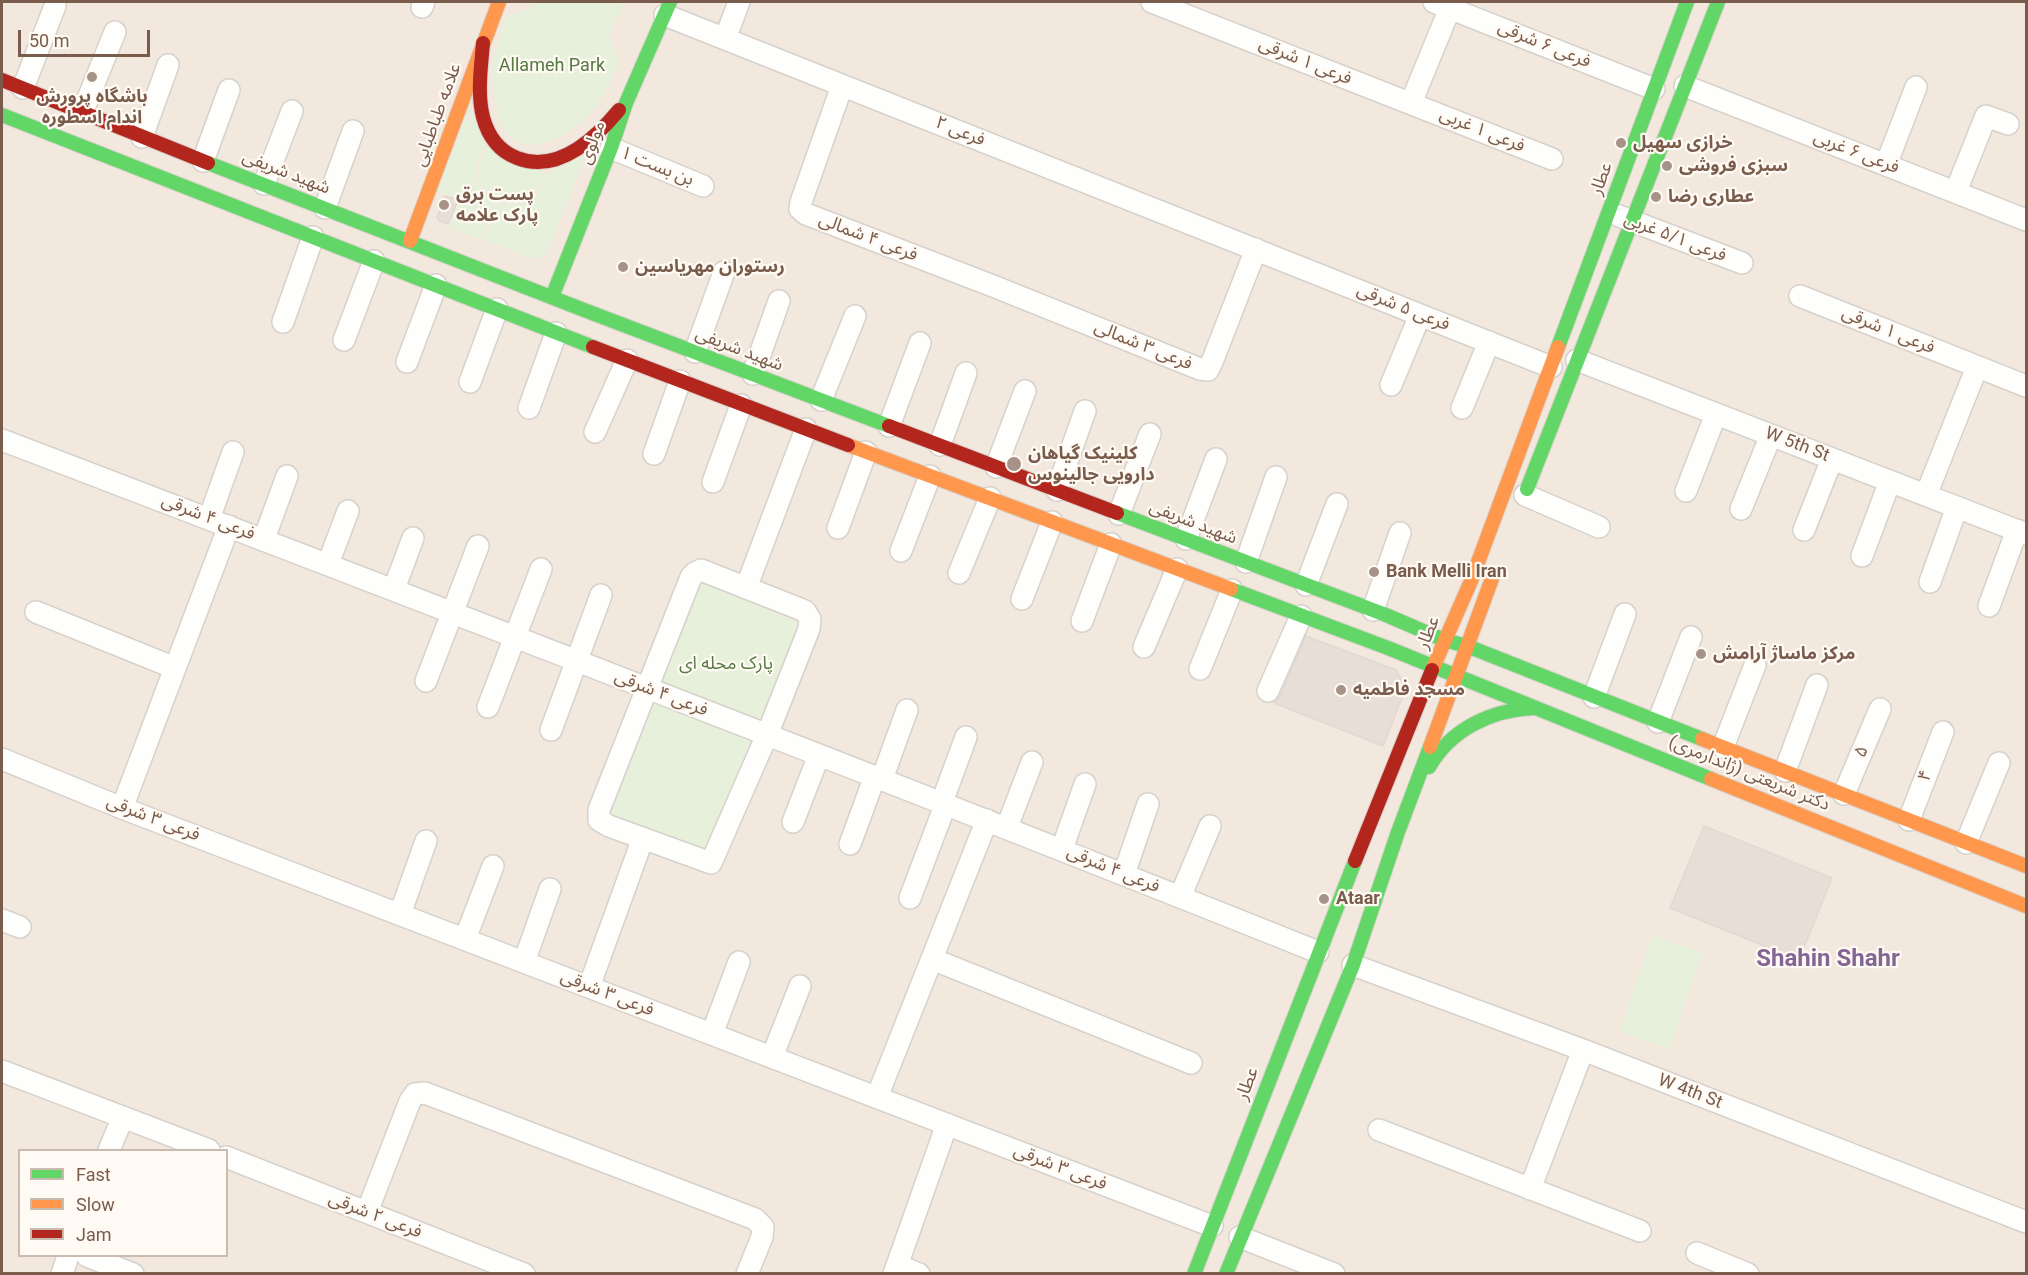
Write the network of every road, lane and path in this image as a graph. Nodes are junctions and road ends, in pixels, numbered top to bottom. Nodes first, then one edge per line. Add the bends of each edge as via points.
1 (499, 2) edge
2 (739, 2) edge
3 (1152, 2) edge
4 (1688, 2) edge
5 (1718, 2) edge
6 (1442, 5) edge
7 (55, 6) dead end
8 (667, 8) edge
9 (115, 32) dead end
10 (725, 39) junction
11 (483, 43) junction
12 (168, 65) dead end
13 (2, 80) edge
14 (842, 86) junction
15 (1685, 86) junction
16 (1916, 87) dead end
17 (23, 88) junction
18 (1654, 89) junction
19 (229, 90) dead end
20 (626, 102) junction
21 (1411, 104) junction
22 (79, 111) junction
23 (292, 111) dead end
24 (2, 115) edge
25 (2008, 124) dead end
26 (353, 131) dead end
27 (142, 137) junction
28 (62, 138) junction
29 (611, 148) junction
30 (1552, 159) dead end
31 (203, 161) junction
32 (1886, 165) junction
33 (264, 184) junction
34 (704, 186) dead end
35 (1956, 191) junction
36 (326, 208) junction
37 (1609, 212) junction
38 (2026, 219) edge
39 (1631, 221) junction
40 (313, 237) junction
41 (410, 241) junction
42 (1256, 249) junction
43 (374, 261) junction
44 (1742, 263) dead end
45 (724, 272) dead end
46 (436, 285) junction
47 (993, 286) joint
48 (1800, 296) dead end
49 (552, 297) junction
50 (780, 301) dead end
51 (497, 309) junction
52 (1420, 315) junction
53 (855, 316) dead end
54 (283, 322) dead end
55 (556, 333) junction
56 (344, 339) dead end
57 (1489, 342) junction
58 (920, 343) dead end
59 (695, 352) junction
60 (627, 360) junction
61 (1577, 360) junction
62 (407, 362) dead end
63 (1551, 367) junction
64 (1977, 367) junction
65 (966, 373) dead end
66 (753, 374) junction
67 (680, 381) junction
68 (470, 382) dead end
69 (1391, 385) dead end
70 (2026, 386) edge
71 (1025, 391) dead end
72 (772, 399) junction
73 (821, 400) junction
74 (741, 405) junction
75 (530, 408) dead end
76 (1462, 408) dead end
77 (1085, 411) dead end
78 (1716, 414) junction
79 (889, 426) junction
80 (806, 429) junction
81 (595, 432) dead end
82 (1150, 434) dead end
83 (1771, 435) junction
84 (2, 440) edge
85 (940, 445) junction
86 (233, 452) dead end
87 (866, 452) junction
88 (654, 454) dead end
89 (1216, 459) dead end
90 (1832, 459) junction
91 (996, 467) junction
92 (287, 476) dead end
93 (930, 476) junction
94 (1276, 477) dead end
95 (1890, 481) junction
96 (713, 482) dead end
97 (1057, 490) junction
98 (1686, 491) dead end
99 (1926, 495) junction
100 (990, 498) junction
101 (1523, 500) joint
102 (1337, 504) dead end
103 (1957, 507) junction
104 (1741, 509) dead end
105 (348, 511) dead end
106 (1119, 514) junction
107 (219, 522) junction
108 (1052, 522) junction
109 (1599, 527) dead end
110 (838, 528) dead end
111 (1804, 531) dead end
112 (2022, 532) edge
113 (1400, 533) dead end
114 (413, 538) dead end
115 (264, 539) junction
116 (1186, 539) junction
117 (1111, 544) junction
118 (478, 546) dead end
119 (901, 550) dead end
120 (1862, 556) dead end
121 (1246, 562) junction
122 (328, 564) junction
123 (1498, 565) dead end
124 (541, 569) dead end
125 (1177, 569) junction
126 (959, 573) dead end
127 (1471, 581) junction
128 (1930, 582) dead end
129 (1306, 585) junction
130 (1490, 585) junction
131 (746, 588) junction
132 (394, 589) junction
133 (1232, 590) junction
134 (601, 595) dead end
135 (1022, 599) dead end
136 (1989, 606) dead end
137 (1445, 607) dead end
138 (36, 612) dead end
139 (453, 612) junction
140 (1380, 613) junction
141 (1625, 614) dead end
142 (1301, 616) junction
143 (1419, 617) dead end
144 (1082, 621) dead end
145 (516, 636) junction
146 (1691, 637) dead end
147 (1444, 640) junction
148 (1467, 646) junction
149 (1144, 647) dead end
150 (1388, 648) junction
151 (577, 661) junction
152 (1755, 665) dead end
153 (1516, 666) junction
154 (175, 668) junction
155 (1434, 668) junction
156 (1200, 669) dead end
157 (1456, 677) junction
158 (426, 681) dead end
159 (1817, 685) dead end
160 (648, 689) junction
161 (1268, 691) dead end
162 (1421, 698) junction
163 (488, 707) dead end
164 (1539, 708) junction
165 (1880, 709) dead end
166 (907, 711) dead end
167 (1603, 713) junction
168 (1658, 722) junction
169 (551, 730) dead end
170 (1943, 732) dead end
171 (767, 735) junction
172 (966, 737) dead end
173 (1723, 747) junction
174 (819, 755) junction
175 (2, 759) edge
176 (1032, 762) dead end
177 (1999, 763) dead end
178 (1785, 771) junction
179 (878, 778) junction
180 (1085, 784) dead end
181 (1844, 794) junction
182 (944, 802) junction
183 (1148, 804) dead end
184 (122, 808) junction
185 (1909, 820) junction
186 (793, 822) dead end
187 (997, 824) junction
188 (1210, 826) dead end
189 (1398, 832) junction
190 (643, 838) junction
191 (426, 841) dead end
192 (1966, 843) junction
193 (850, 844) dead end
194 (1062, 849) junction
195 (2026, 864) edge
196 (493, 866) dead end
197 (1124, 874) junction
198 (550, 889) dead end
199 (1180, 897) junction
200 (910, 898) dead end
201 (2026, 906) edge
202 (400, 914) junction
203 (465, 939) junction
204 (1318, 952) junction
205 (932, 959) junction
206 (524, 962) junction
207 (739, 962) dead end
208 (1353, 965) junction
209 (800, 986) dead end
210 (589, 987) junction
211 (712, 1034) junction
212 (1583, 1050) junction
213 (772, 1058) junction
214 (1191, 1063) dead end
215 (2, 1071) edge
216 (1282, 1093) junction
217 (877, 1097) junction
218 (123, 1117) junction
219 (947, 1124) junction
220 (1379, 1130) dead end
221 (109, 1149) edge
222 (206, 1149) edge
223 (228, 1158) edge
224 (1530, 1189) junction
225 (367, 1212) junction
226 (2026, 1222) edge
227 (1212, 1226) junction
228 (1640, 1231) dead end
229 (1240, 1237) junction
230 (1697, 1253) dead end
231 (68, 1257) edge
232 (90, 1257) edge
233 (895, 1269) edge
234 (62, 1274) edge
235 (133, 1274) edge
236 (525, 1274) edge
237 (747, 1274) edge
238 (919, 1274) edge
239 (1194, 1274) edge
240 (1226, 1274) edge
241 (1334, 1274) edge
242 (1748, 1274) edge

1 - 11 main road, علامه طباطبایی
2 - 10 street
3 - 21 street, فرعی ۱ شرقی
4 - 18 main road, عطار
5 - 15 main road
6 - 18 street, فرعی ۶ شرقی
6 - 21 street
7 - 17 street
8 - 10 street, فرعی ۲
8 - 20 main road, مولوی
9 - 22 street
10 - 14 street, فرعی ۲
11 - 20 main road via 480,83 487,130 504,151 518,160 533,164 564,157 602,130
11 - 41 main road, علامه طباطبایی
12 - 27 street
13 - 17 main road, شهید شریفی
14 - 42 street, فرعی ۲
14 - 47 street, فرعی ۴ شمالی via 800,209
15 - 32 street, فرعی ۶ غربی
15 - 39 main road
16 - 32 street
17 - 22 main road, شهید شریفی
18 - 37 main road, عطار
19 - 31 street
20 - 29 main road, مولوی
21 - 30 street, فرعی ۱ غربی
22 - 27 main road, شهید شریفی
22 - 28 main road via 65,111 57,118 56,129
23 - 33 street
24 - 28 main road, شهید شریفی
25 - 35 street via 1986,116
26 - 36 street
27 - 31 main road, شهید شریفی
28 - 40 main road, شهید شریفی
29 - 34 street, بن بست ۱
29 - 49 main road, مولوی
31 - 33 main road, شهید شریفی
32 - 35 street, فرعی ۶ غربی
33 - 36 main road, شهید شریفی
35 - 38 street, فرعی ۶ غربی
36 - 41 main road, شهید شریفی
37 - 39 street, فرعی ۵/۱ غربی
37 - 63 main road, عطار
39 - 44 street, فرعی ۵/۱ غربی
39 - 61 main road
40 - 43 main road, شهید شریفی
40 - 54 street
41 - 49 main road, شهید شریفی
42 - 47 street, فرعی ۳ شمالی via 1208,370
42 - 52 street, فرعی ۵ شرقی
43 - 46 main road, شهید شریفی
43 - 56 street
45 - 59 street
46 - 51 main road, شهید شریفی
46 - 62 street
48 - 64 street, فرعی ۱ شرقی
49 - 59 main road, شهید شریفی
50 - 66 street
51 - 55 main road, شهید شریفی
51 - 68 street
52 - 57 street, فرعی ۵ شرقی
52 - 69 street
53 - 73 street
55 - 60 main road, شهید شریفی
55 - 75 street
57 - 63 street, فرعی ۵ شرقی
57 - 76 street
58 - 79 street
59 - 66 main road, شهید شریفی
60 - 67 main road, شهید شریفی
60 - 81 street
61 - 78 street, W 5th St
61 - 101 main road
63 - 127 main road, عطار
64 - 70 street
64 - 99 street
65 - 85 street
66 - 72 main road, شهید شریفی
67 - 74 main road, شهید شریفی
67 - 88 street
71 - 91 street
72 - 73 main road, شهید شریفی
72 - 74 main road, شهید شریفی
72 - 80 main road, شهید شریفی
73 - 79 main road, شهید شریفی
74 - 96 street
77 - 97 street
78 - 83 street, W 5th St
78 - 98 street
79 - 85 main road, شهید شریفی
80 - 87 main road, شهید شریفی
80 - 131 street
82 - 106 street
83 - 90 street, W 5th St
83 - 104 street
84 - 107 street, فرعی ۴ شرقی
85 - 91 main road, شهید شریفی
86 - 107 street
87 - 93 main road, شهید شریفی
87 - 110 street
89 - 116 street
90 - 95 street, W 5th St
90 - 111 street
91 - 97 main road, شهید شریفی
92 - 115 street
93 - 100 main road, شهید شریفی
93 - 119 street
94 - 121 street
95 - 99 street, W 5th St
95 - 120 street
97 - 106 main road, شهید شریفی
99 - 103 street, W 5th St
100 - 108 main road, شهید شریفی
100 - 126 street
101 - 109 street
102 - 129 street
103 - 112 street, W 5th St
103 - 128 street
105 - 122 street
106 - 116 main road, شهید شریفی
107 - 115 street, فرعی ۴ شرقی
107 - 154 street
108 - 117 main road, شهید شریفی
108 - 135 street
112 - 136 street
113 - 140 street
114 - 132 street
115 - 122 street, فرعی ۴ شرقی
116 - 121 main road, شهید شریفی
117 - 125 main road, شهید شریفی
117 - 144 street
118 - 139 street
121 - 129 main road, شهید شریفی
122 - 132 street, فرعی ۴ شرقی
123 - 130 main road, عطار
124 - 145 street
125 - 133 main road, شهید شریفی
125 - 149 street
127 - 137 main road
127 - 147 main road, عطار
129 - 140 main road, شهید شریفی
130 - 148 main road, عطار
130 - 153 main road via 1489,635 1493,647
131 - 160 street via 701,570 694,573
131 - 171 street via 805,610 810,619
132 - 139 street, فرعی ۴ شرقی
133 - 142 main road, شهید شریفی
133 - 156 street
134 - 151 street
138 - 154 street
139 - 145 street, فرعی ۴ شرقی
139 - 158 street
140 - 143 main road
140 - 147 main road, شهید شریفی
141 - 167 street
142 - 150 main road, شهید شریفی
142 - 161 street
145 - 151 street, فرعی ۴ شرقی
145 - 163 street
146 - 168 street
147 - 148 main road, شهید شریفی
147 - 155 main road, عطار
148 - 153 main road, دکتر شریعتی (ژاندارمری)
148 - 157 main road, عطار
150 - 155 main road, شهید شریفی
150 - 162 main road via 1409,674
151 - 160 street, فرعی ۴ شرقی
151 - 169 street
152 - 173 street
153 - 167 main road, دکتر شریعتی (ژاندارمری)
154 - 184 street
155 - 157 main road, شهید شریفی
155 - 162 main road, عطار
157 - 164 main road, دکتر شریعتی (ژاندارمری)
157 - 189 main road, عطار
159 - 178 street
160 - 171 street, فرعی ۴ شرقی
160 - 190 street via 599,810 599,820
162 - 204 main road, عطار
164 - 167 main road, دکتر شریعتی (ژاندارمری)
164 - 189 main road via 1517,708 1478,721 1442,748 1428,768
165 - 181 street, ۵
166 - 179 street
167 - 168 main road, دکتر شریعتی (ژاندارمری)
167 - 201 main road, دکتر شریعتی (ژاندارمری)
168 - 173 main road, دکتر شریعتی (ژاندارمری)
170 - 185 street, ۴
171 - 174 street, فرعی ۴ شرقی
171 - 190 street via 711,863
172 - 182 street
173 - 178 main road, دکتر شریعتی (ژاندارمری)
174 - 179 street, فرعی ۴ شرقی
174 - 186 street
175 - 184 street, فرعی ۳ شرقی
176 - 187 street
177 - 192 street
178 - 181 main road, دکتر شریعتی (ژاندارمری)
179 - 182 street, فرعی ۴ شرقی
179 - 193 street
180 - 194 street
181 - 185 main road, دکتر شریعتی (ژاندارمری)
182 - 187 street, فرعی ۴ شرقی
182 - 200 street
183 - 197 street
184 - 202 street, فرعی ۳ شرقی
185 - 192 main road, دکتر شریعتی (ژاندارمری)
187 - 194 street, فرعی ۴ شرقی
187 - 205 street
188 - 199 street
189 - 208 main road, عطار
190 - 210 street
191 - 202 street
192 - 195 main road, دکتر شریعتی (ژاندارمری)
194 - 197 street, فرعی ۴ شرقی
196 - 203 street
197 - 199 street, فرعی ۴ شرقی
198 - 206 street
199 - 204 street, فرعی ۴ شرقی
202 - 203 street, فرعی ۳ شرقی
203 - 206 street, فرعی ۳ شرقی
204 - 216 main road, عطار
205 - 214 street
205 - 217 street
206 - 210 street, فرعی ۳ شرقی
207 - 211 street
208 - 212 street, W 4th St
208 - 216 main road, عطار
209 - 213 street
210 - 211 street, فرعی ۳ شرقی
211 - 213 street, فرعی ۳ شرقی
212 - 224 street
212 - 226 street, W 4th St
213 - 217 street, فرعی ۳ شرقی
215 - 218 street
216 - 227 main road, عطار
216 - 229 main road, عطار
217 - 219 street, فرعی ۳ شرقی
218 - 221 street
218 - 222 street
219 - 227 street, فرعی ۳ شرقی
219 - 233 street
220 - 224 street
223 - 225 street, فرعی ۲ شرقی
224 - 228 street
225 - 236 street, فرعی ۲ شرقی
225 - 237 street via 410,1101 415,1094 425,1093 755,1219 763,1227 762,1237
227 - 239 main road, عطار
229 - 240 main road, عطار
229 - 241 street
230 - 242 street
231 - 234 street
232 - 235 street
233 - 238 street

